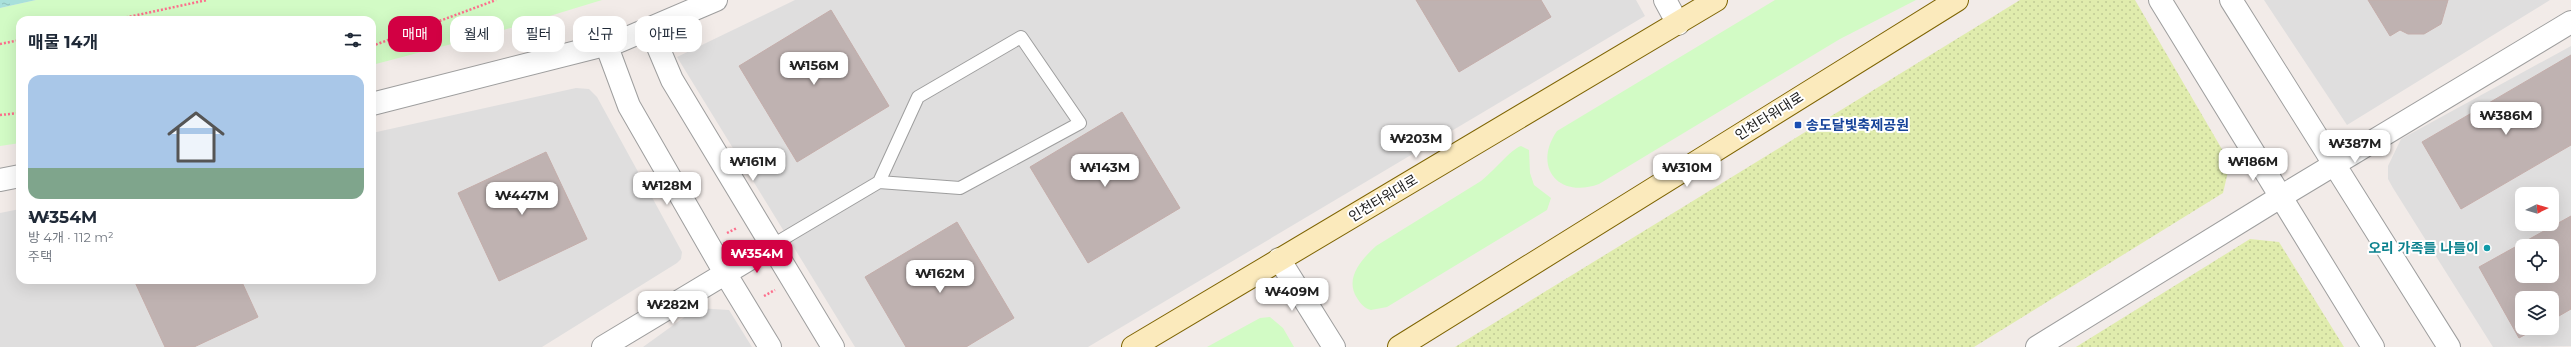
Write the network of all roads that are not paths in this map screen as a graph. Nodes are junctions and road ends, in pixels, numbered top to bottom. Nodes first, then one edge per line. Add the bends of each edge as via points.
1 (716, 0) edge
2 (1665, 0) edge
3 (1716, 0) edge
4 (1957, 0) edge
5 (2160, 0) edge
6 (2231, 0) edge
7 (678, 16) edge
8 (2571, 22) edge
9 (1678, 24) junction
10 (575, 52) edge
11 (609, 52) edge
12 (660, 52) edge
13 (376, 103) edge
14 (2336, 164) junction
15 (16, 177) edge
16 (0, 180) edge
17 (879, 182) junction
18 (2282, 196) junction
19 (771, 246) junction
20 (1279, 259) junction
21 (725, 273) junction
22 (603, 347) edge
23 (770, 347) edge
24 (833, 347) edge
25 (1133, 347) edge
26 (1334, 347) edge
27 (1399, 347) edge
28 (2037, 347) edge
29 (2373, 347) edge
30 (2449, 347) edge

1 - 7 street
2 - 9 street
3 - 9 main road, 인천타워대로
4 - 27 main road, 인천타워대로
5 - 18 street
6 - 14 street
8 - 14 street
9 - 20 main road, 인천타워대로
10 - 13 street
11 - 21 street via 629,106
12 - 19 street via 672,80
14 - 18 street
14 - 30 street
15 - 16 street
17 - 17 lane via 960,188 1080,123 1021,37 918,97
17 - 19 lane
18 - 28 street
18 - 29 street
19 - 21 street
19 - 24 street
20 - 25 main road, 인천타워대로
20 - 26 street
21 - 22 street
21 - 23 street

